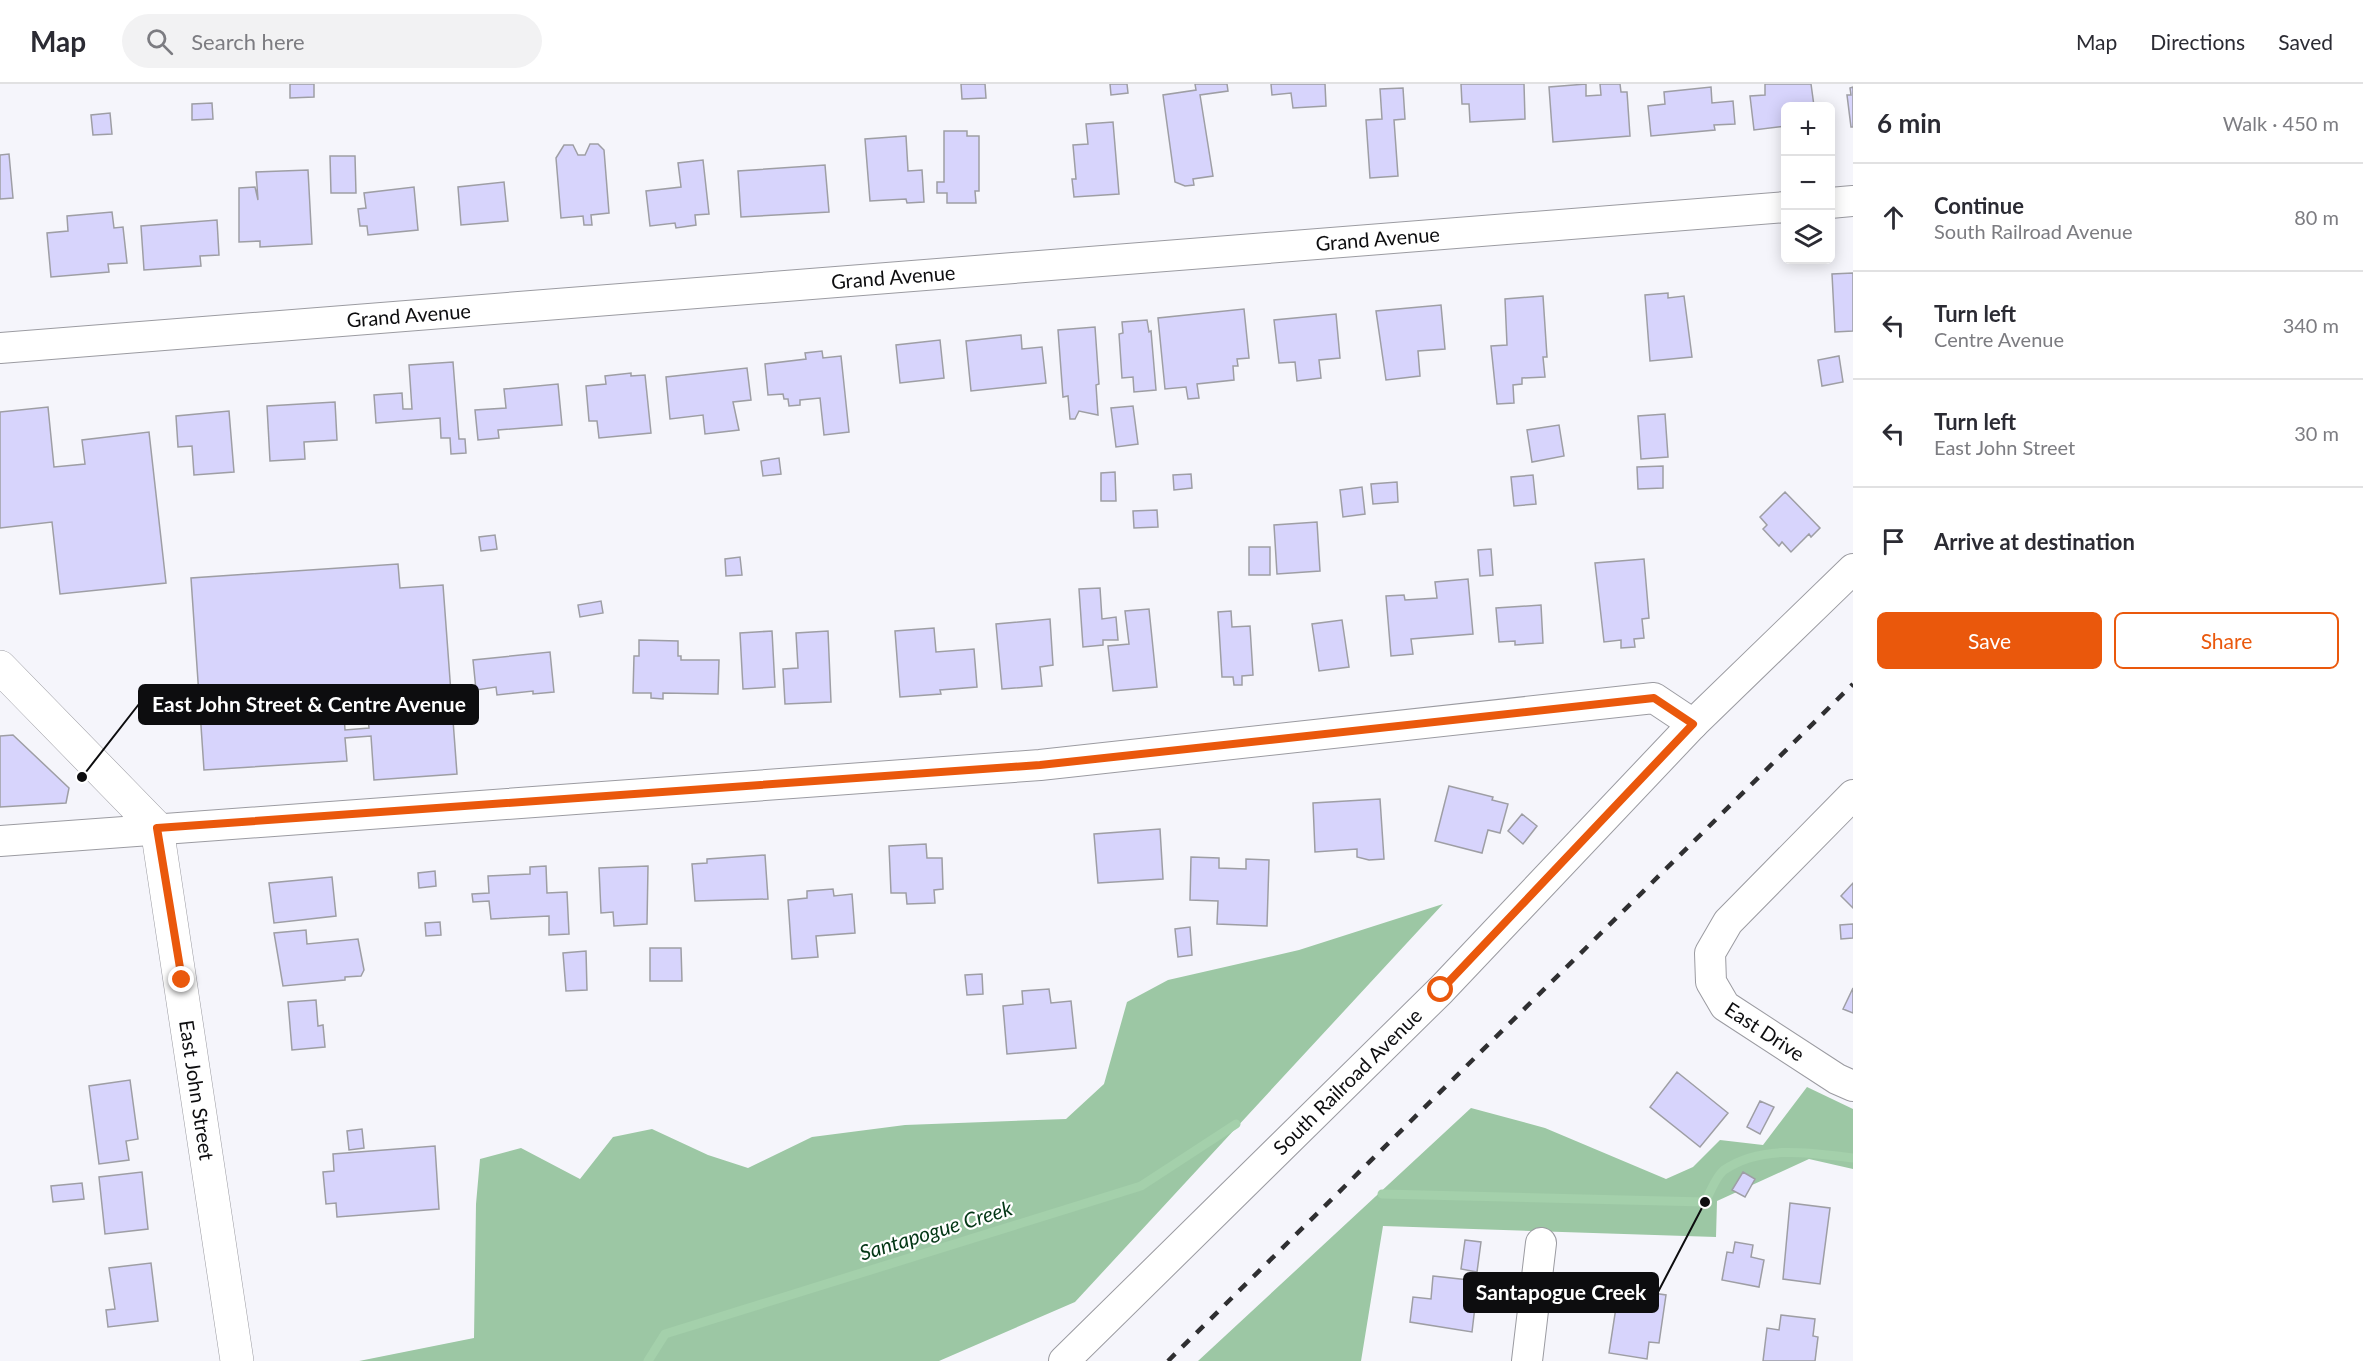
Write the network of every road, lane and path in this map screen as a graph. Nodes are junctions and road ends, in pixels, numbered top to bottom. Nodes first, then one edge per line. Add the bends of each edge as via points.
1 (1853, 201) edge
2 (1835, 203) edge
3 (1781, 207) edge
4 (0, 348) edge
5 (1853, 569) edge
6 (0, 667) edge
7 (1693, 724) junction
8 (1853, 795) edge
9 (157, 828) junction
10 (0, 841) edge
11 (1853, 1086) edge
12 (1541, 1244) dead end
13 (237, 1361) edge
14 (1064, 1361) edge
15 (1527, 1361) edge

1 - 2 street
3 - 4 street, Grand Avenue
5 - 7 street, South Railroad Avenue
6 - 9 street
7 - 9 street via 1654,698 1040,765
7 - 14 street, South Railroad Avenue via 1441,990
8 - 11 street, East Drive via 1728,922 1710,953 1711,982 1725,1006
9 - 10 street
9 - 13 street, East John Street
12 - 15 street

